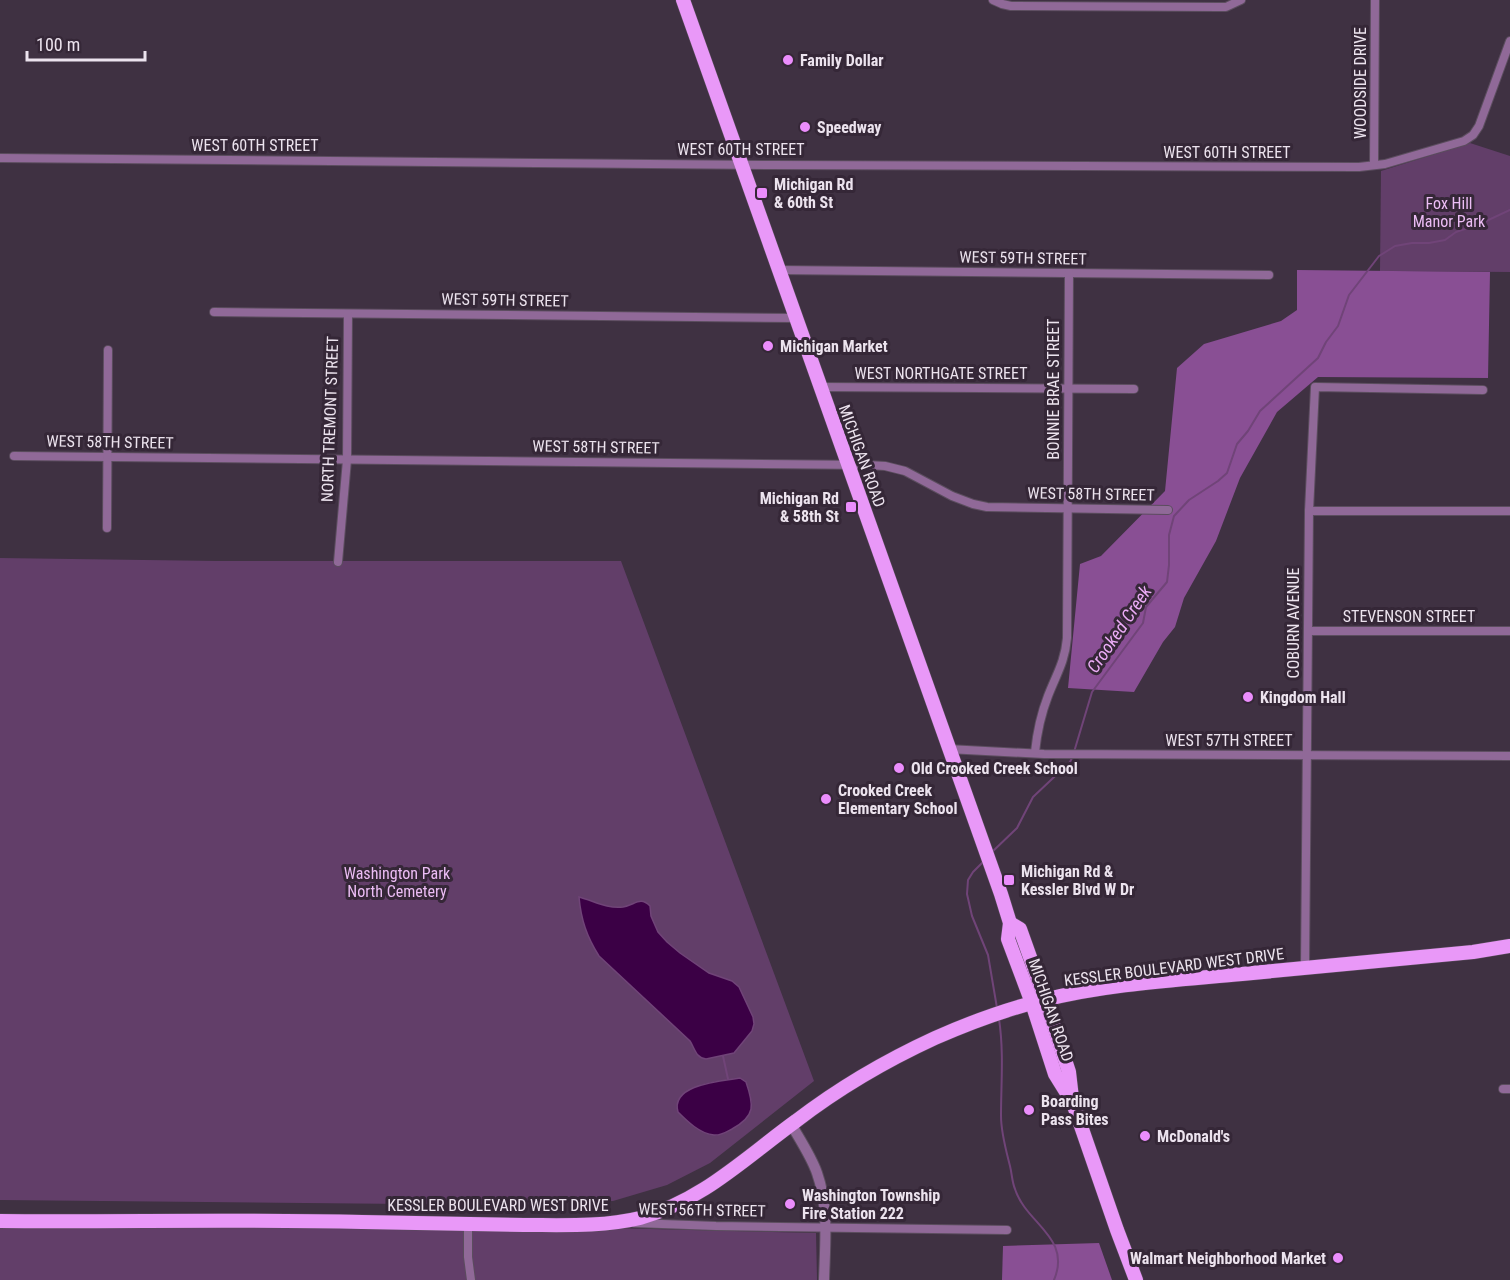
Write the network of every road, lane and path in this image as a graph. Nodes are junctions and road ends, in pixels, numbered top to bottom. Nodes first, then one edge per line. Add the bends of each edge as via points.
1 (683, 0) edge
2 (993, 0) edge
3 (1241, 0) edge
4 (1375, 0) edge
5 (1141, 3) edge
6 (1510, 41) edge
7 (0, 158) edge
8 (740, 165) junction
9 (1374, 165) junction
10 (778, 270) junction
11 (1069, 273) junction
12 (1269, 276) dead end
13 (214, 312) dead end
14 (348, 314) junction
15 (796, 318) junction
16 (108, 350) dead end
17 (820, 387) junction
18 (1068, 389) junction
19 (1134, 389) dead end
20 (1483, 390) dead end
21 (14, 456) dead end
22 (108, 458) junction
23 (347, 460) junction
24 (848, 465) junction
25 (1068, 509) junction
26 (1168, 510) dead end
27 (1309, 511) junction
28 (1510, 512) edge
29 (107, 528) dead end
30 (338, 562) dead end
31 (1308, 631) junction
32 (1510, 631) edge
33 (948, 749) junction
34 (1039, 753) junction
35 (1306, 755) junction
36 (1510, 756) edge
37 (1510, 946) edge
38 (1305, 968) junction
39 (1039, 1001) junction
40 (790, 1124) junction
41 (0, 1221) edge
42 (613, 1223) junction
43 (468, 1224) junction
44 (825, 1227) junction
45 (1007, 1230) dead end
46 (471, 1280) edge
47 (824, 1280) edge
48 (1136, 1280) edge

1 - 8 main road, MICHIGAN ROAD
2 - 5 street via 1011,6
3 - 5 street via 1226,7
4 - 9 street, WOODSIDE DRIVE
6 - 9 street, WEST 60TH STREET via 1475,133 1464,141
7 - 8 street, WEST 60TH STREET
8 - 9 street, WEST 60TH STREET
8 - 10 main road, MICHIGAN ROAD
10 - 11 street, WEST 59TH STREET
10 - 15 main road, MICHIGAN ROAD
11 - 12 street, WEST 59TH STREET
11 - 18 street, BONNIE BRAE STREET
13 - 14 street, WEST 59TH STREET
14 - 15 street, WEST 59TH STREET
14 - 23 street, NORTH TREMONT STREET
15 - 17 main road, MICHIGAN ROAD
16 - 22 street
17 - 18 street, WEST NORTHGATE STREET
17 - 24 main road, MICHIGAN ROAD
18 - 19 street, WEST NORTHGATE STREET
18 - 25 street, BONNIE BRAE STREET
20 - 27 street, COBURN AVENUE via 1315,387
21 - 22 street, WEST 58TH STREET
22 - 23 street, WEST 58TH STREET
22 - 29 street
23 - 24 street, WEST 58TH STREET
23 - 30 street, NORTH TREMONT STREET
24 - 25 street, WEST 58TH STREET via 878,465 905,471 980,506
24 - 33 main road, MICHIGAN ROAD
25 - 26 street, WEST 58TH STREET
25 - 34 street, BONNIE BRAE STREET via 1066,650 1038,730
27 - 28 street
27 - 31 street, COBURN AVENUE
31 - 32 street, STEVENSON STREET
31 - 35 street, COBURN AVENUE
33 - 34 street, WEST 57TH STREET
33 - 39 main road, MICHIGAN ROAD via 1010,923 1008,939
34 - 35 street, WEST 57TH STREET
35 - 36 street, WEST 57TH STREET
35 - 38 street, COBURN AVENUE
37 - 38 main road, KESSLER BOULEVARD WEST DRIVE
38 - 39 main road, KESSLER BOULEVARD WEST DRIVE via 1117,987
39 - 40 main road, KESSLER BOULEVARD WEST DRIVE via 936,1038 888,1061
39 - 48 main road, MICHIGAN ROAD via 1055,1074 1073,1103
40 - 42 main road, KESSLER BOULEVARD WEST DRIVE via 702,1191 640,1218
40 - 44 street via 817,1171
41 - 43 main road, KESSLER BOULEVARD WEST DRIVE
42 - 43 main road, KESSLER BOULEVARD WEST DRIVE
42 - 44 street, WEST 56TH STREET
43 - 46 street
44 - 45 street, WEST 56TH STREET
44 - 47 street

